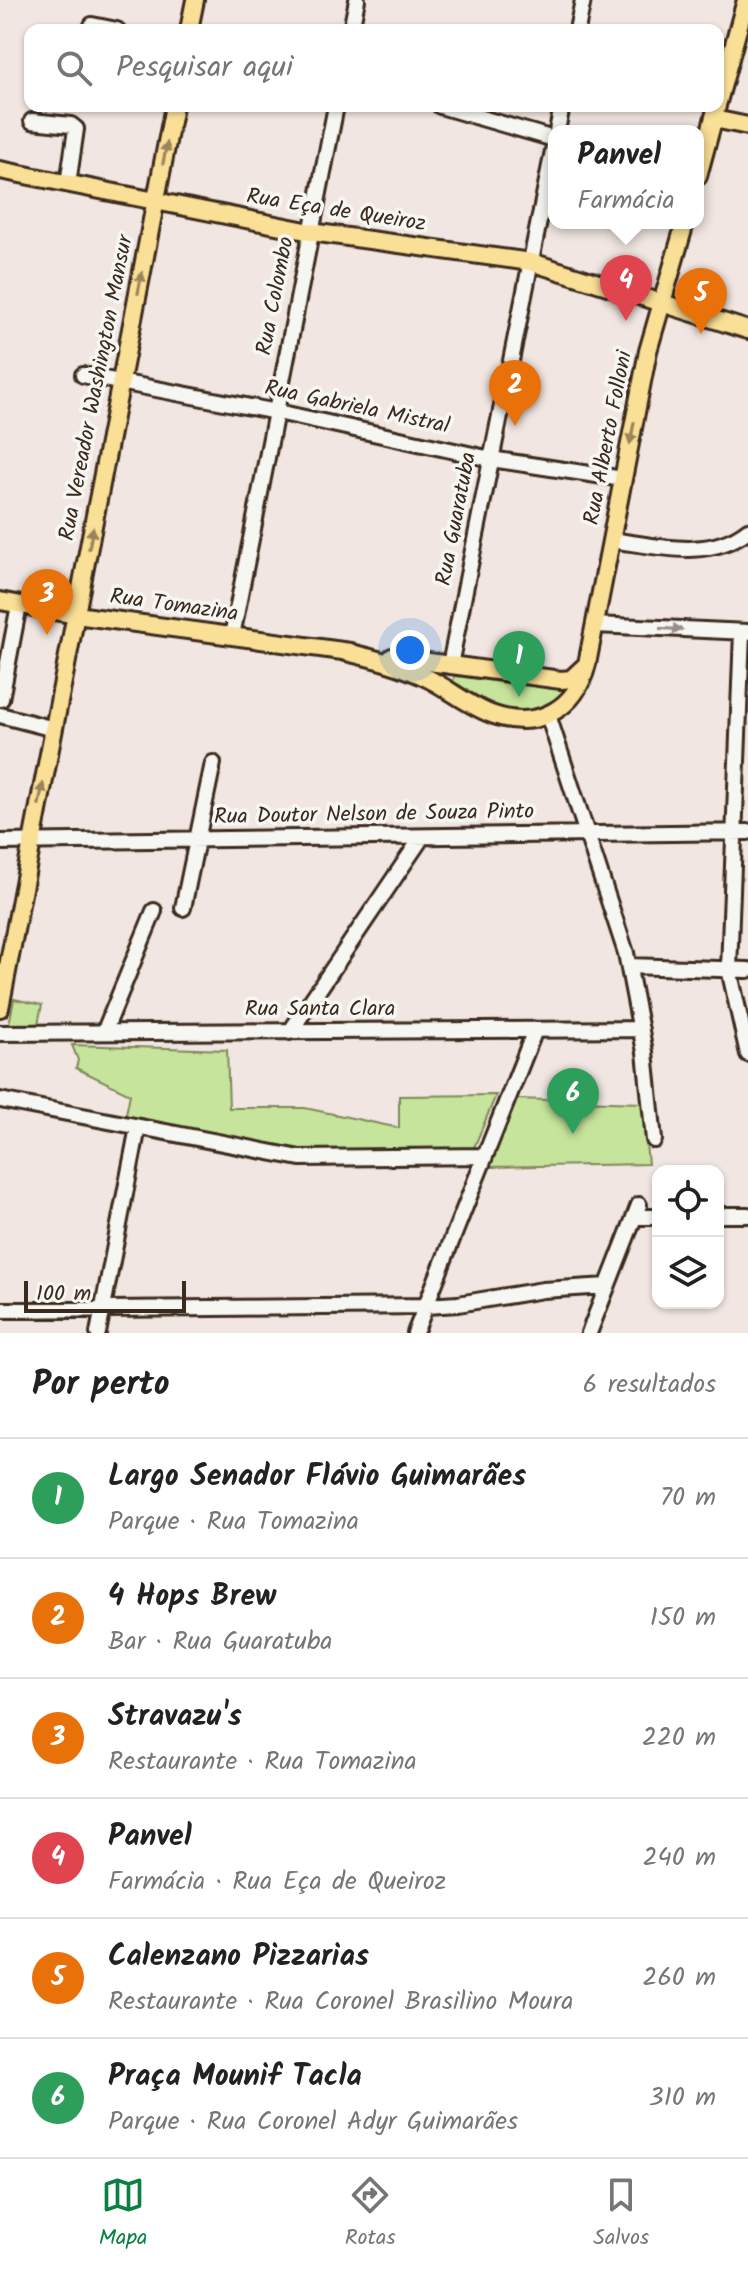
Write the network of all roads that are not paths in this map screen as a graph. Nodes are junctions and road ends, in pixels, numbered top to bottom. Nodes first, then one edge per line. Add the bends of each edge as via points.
1 (195, 0) edge
2 (357, 0) edge
3 (583, 0) edge
4 (746, 0) edge
5 (190, 24) edge
6 (352, 24) edge
7 (578, 24) edge
8 (724, 80) edge
9 (173, 112) edge
10 (335, 112) edge
11 (461, 112) edge
12 (715, 112) edge
13 (722, 112) edge
14 (32, 121) dead end
15 (748, 126) edge
16 (548, 137) edge
17 (704, 154) edge
18 (0, 170) edge
19 (548, 176) edge
20 (68, 184) junction
21 (156, 200) junction
22 (683, 229) edge
23 (311, 232) junction
24 (531, 262) junction
25 (663, 303) junction
26 (748, 330) edge
27 (83, 375) dead end
28 (121, 382) junction
29 (276, 412) junction
30 (491, 459) junction
31 (623, 479) junction
32 (748, 530) edge
33 (611, 540) junction
34 (0, 601) edge
35 (19, 605) junction
36 (76, 615) junction
37 (595, 625) junction
38 (745, 632) edge
39 (232, 636) junction
40 (342, 651) junction
41 (587, 664) junction
42 (450, 665) junction
43 (450, 691) junction
44 (1, 699) edge
45 (0, 715) edge
46 (548, 715) junction
47 (54, 729) junction
48 (213, 763) dead end
49 (741, 832) edge
50 (587, 835) junction
51 (422, 837) junction
52 (197, 840) junction
53 (0, 842) edge
54 (32, 842) junction
55 (183, 908) dead end
56 (154, 911) dead end
57 (629, 966) junction
58 (729, 969) junction
59 (748, 970) edge
60 (0, 1008) edge
61 (641, 1029) junction
62 (105, 1030) junction
63 (535, 1030) junction
64 (290, 1032) junction
65 (0, 1033) edge
66 (748, 1054) edge
67 (0, 1100) edge
68 (138, 1127) junction
69 (654, 1140) dead end
70 (485, 1156) junction
71 (652, 1215) edge
72 (724, 1215) edge
73 (748, 1215) edge
74 (607, 1286) junction
75 (426, 1306) junction
76 (103, 1309) junction
77 (0, 1310) edge
78 (98, 1333) edge
79 (415, 1333) edge
80 (589, 1333) edge

1 - 5 main road
2 - 6 street
3 - 7 street
4 - 8 main road
21 -> 9 main road, Rua Vereador Washington Mansur
10 - 23 street, Rua Colombo
11 - 16 street
12 - 17 main road
13 - 15 main road
14 - 20 street via 76,129
18 - 20 main road, Rua Eça de Queiroz
19 - 24 street, Rua Guaratuba
20 - 21 main road, Rua Eça de Queiroz
21 - 23 main road, Rua Eça de Queiroz
28 -> 21 main road, Rua Vereador Washington Mansur
22 - 25 main road, Rua Alberto Folloni
23 - 24 main road, Rua Eça de Queiroz
23 - 29 street, Rua Colombo
24 - 25 main road, Rua Eça de Queiroz
24 - 30 street, Rua Guaratuba
25 - 26 main road, Rua Eça de Queiroz
25 -> 31 main road, Rua Alberto Folloni
27 - 28 street, Rua Gabriela Mistral
28 - 29 street, Rua Gabriela Mistral
36 -> 28 main road, Rua Vereador Washington Mansur
29 - 30 street, Rua Gabriela Mistral
29 - 39 street, Rua Colombo
30 - 31 street, Rua Gabriela Mistral
30 - 42 street, Rua Guaratuba
31 - 33 main road, Rua Alberto Folloni
32 - 33 street via 729,542 698,550
33 - 37 main road, Rua Alberto Folloni
34 - 35 main road, Rua Tomazina
35 - 36 main road, Rua Tomazina
35 - 44 street
36 - 39 main road, Rua Tomazina
36 - 47 main road, Rua Vereador Washington Mansur
37 -> 38 street
37 - 41 main road, Rua Alberto Folloni
38 - 49 street
39 - 40 main road, Rua Tomazina
40 - 42 main road, Rua Tomazina
40 - 43 main road, Rua Tomazina via 389,663
41 - 42 main road, Rua Tomazina via 571,679 561,680
41 - 46 main road via 578,692
42 - 43 main road
43 - 46 main road, Rua Tomazina via 505,718
45 - 47 street
46 - 50 street
54 -> 47 main road, Rua Vereador Washington Mansur
48 - 52 street
49 - 50 street, Rua Doutor Nelson de Souza Pinto
49 - 58 street
50 - 51 street, Rua Doutor Nelson de Souza Pinto
50 - 57 street
51 - 52 street, Rua Doutor Nelson de Souza Pinto
51 - 64 street
52 - 54 street, Rua Doutor Nelson de Souza Pinto
52 - 55 street
53 - 54 street, Rua Doutor Nelson de Souza Pinto
54 - 60 main road, Rua Vereador Washington Mansur
56 - 62 street
57 - 58 street
57 - 61 street
58 - 59 street
58 - 66 street
61 - 63 street, Rua Santa Clara
61 - 69 street
62 - 64 street, Rua Santa Clara
62 - 65 street, Rua Santa Clara
63 - 64 street, Rua Santa Clara
63 - 70 street
67 - 68 street
68 - 70 street via 300,1158
68 - 76 street
70 - 75 street
71 - 74 street via 636,1211
72 - 73 street
74 - 75 street
74 - 80 street
75 - 76 street
75 - 79 street
76 - 77 street
76 - 78 street

